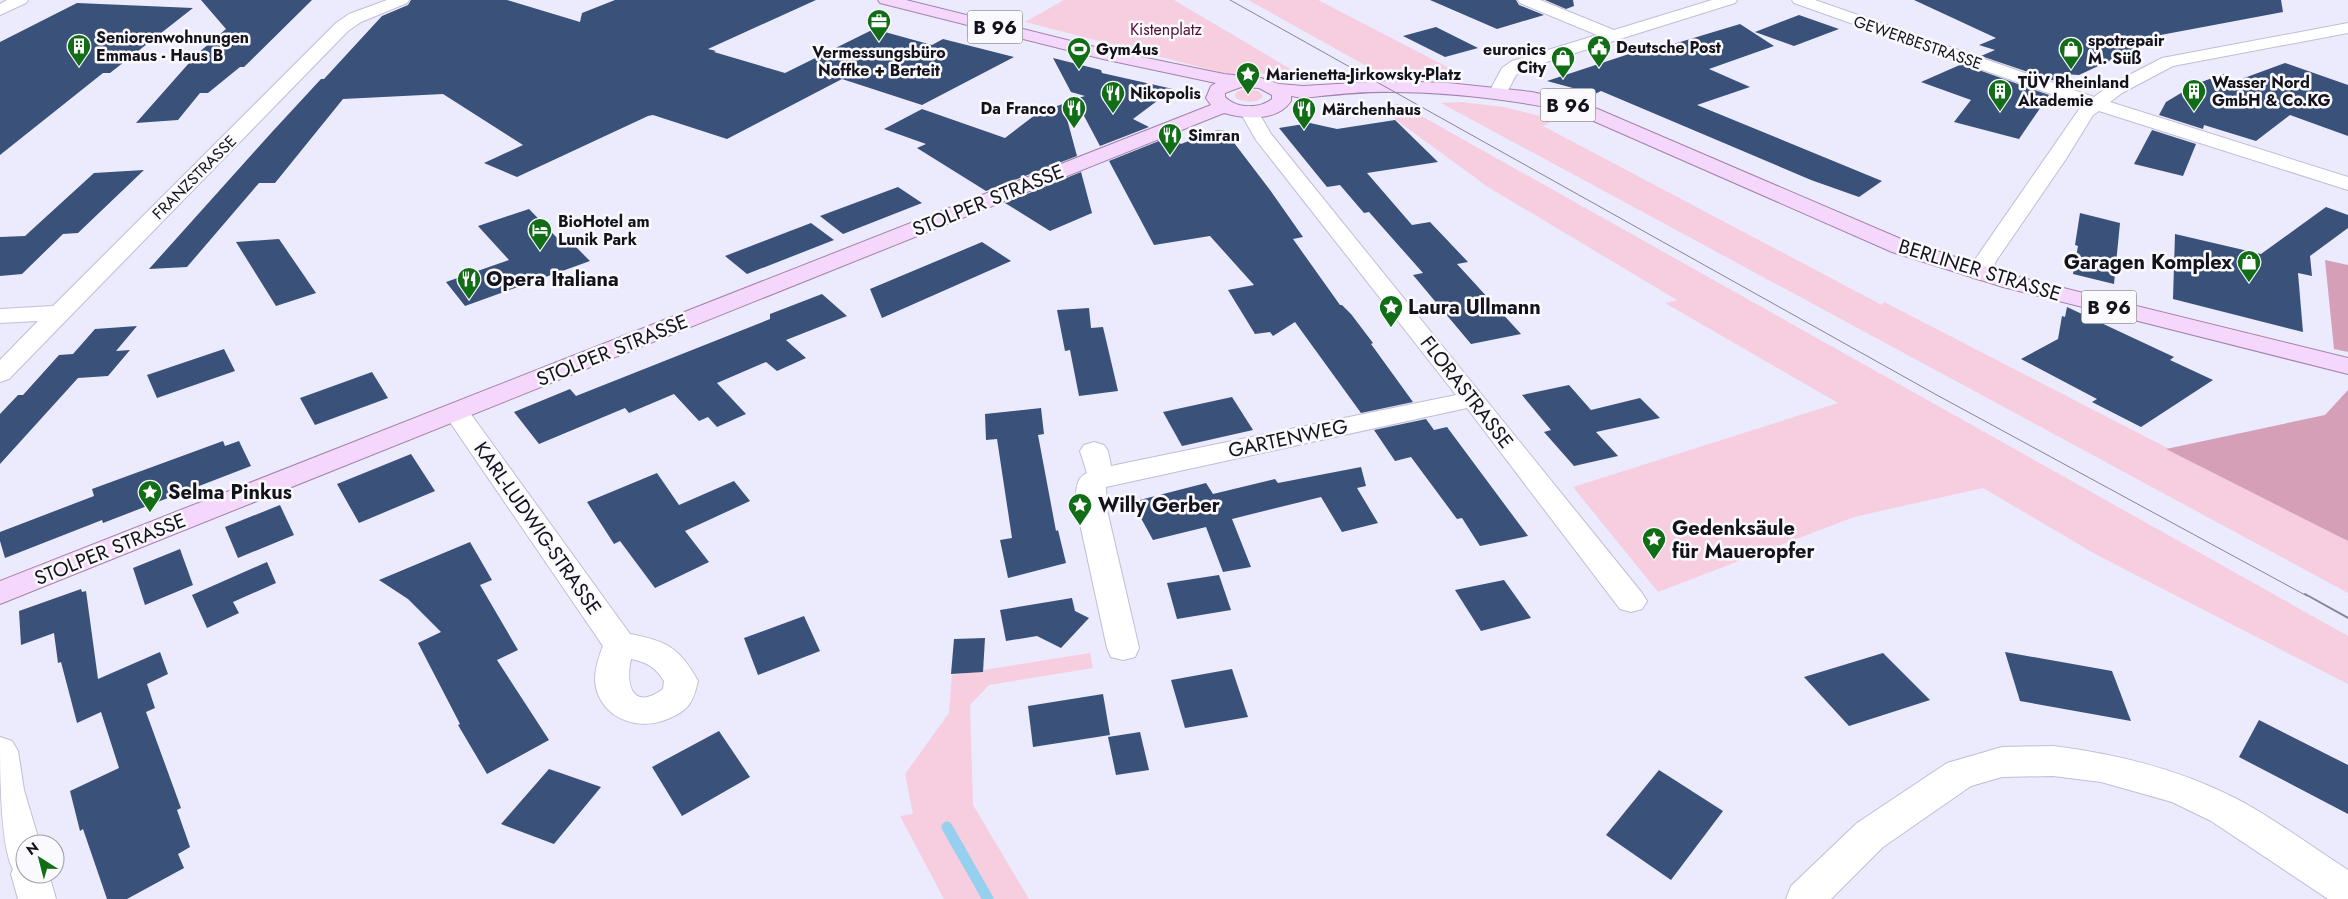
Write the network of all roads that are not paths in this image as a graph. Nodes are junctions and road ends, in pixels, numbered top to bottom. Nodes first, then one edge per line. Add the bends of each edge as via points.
1 (20, 0) edge
2 (401, 0) edge
3 (886, 0) edge
4 (1526, 0) edge
5 (1729, 0) edge
6 (1800, 0) edge
7 (0, 10) edge
8 (2348, 28) edge
9 (1612, 35) junction
10 (1103, 54) junction
11 (1241, 82) junction
12 (1501, 94) junction
13 (1278, 97) junction
14 (1219, 100) junction
15 (2094, 103) junction
16 (1249, 112) junction
17 (2348, 184) edge
18 (1980, 274) junction
19 (61, 313) junction
20 (0, 316) edge
21 (2348, 366) edge
22 (0, 374) edge
23 (1473, 398) junction
24 (456, 412) junction
25 (1094, 451) dead end
26 (1103, 477) junction
27 (0, 593) edge
28 (1631, 601) dead end
29 (620, 644) dead end
30 (1123, 648) dead end
31 (0, 752) edge
32 (3, 791) edge
33 (17, 834) edge
34 (33, 884) edge
35 (2348, 891) edge
36 (37, 899) edge
37 (1805, 899) edge

1 - 7 street
2 - 19 street, FRANZSTRASSE via 355,18 342,27
3 - 10 main road, B 96
4 - 9 street
5 - 9 street
6 - 15 street, GEWERBESTRASSE
8 - 15 street via 2168,62
9 - 12 street via 1514,67 1508,72
10 - 11 main road, B 96
10 - 14 main road, B 96 via 1198,84
11 - 13 main road, B 96 via 1261,83
11 - 14 main road, B 96 via 1227,85
12 - 13 main road, BERLINER STRASSE / B 96 via 1448,88 1373,96
12 - 18 main road, BERLINER STRASSE / B 96 via 1626,129 1892,244
13 - 16 main road, B 96 via 1266,110
14 - 16 main road, B 96
14 - 24 main road, STOLPER STRASSE
15 - 17 street, GEWERBESTRASSE
15 - 18 street via 1985,261
16 - 23 street, FLORASTRASSE via 1263,136
18 - 21 main road, BERLINER STRASSE / B 96
19 - 20 street
19 - 22 street, FRANZSTRASSE
23 - 26 street, GARTENWEG
23 - 28 street, FLORASTRASSE
24 - 27 main road, STOLPER STRASSE
24 - 29 street, KARL-LUDWIG-STRASSE
25 - 26 street
26 - 30 street via 1093,481 1090,492
31 - 32 street
32 - 33 street
34 - 36 street
35 - 37 street via 2224,810 2182,790 2140,776 2052,760 2002,762 1960,774 1870,835

